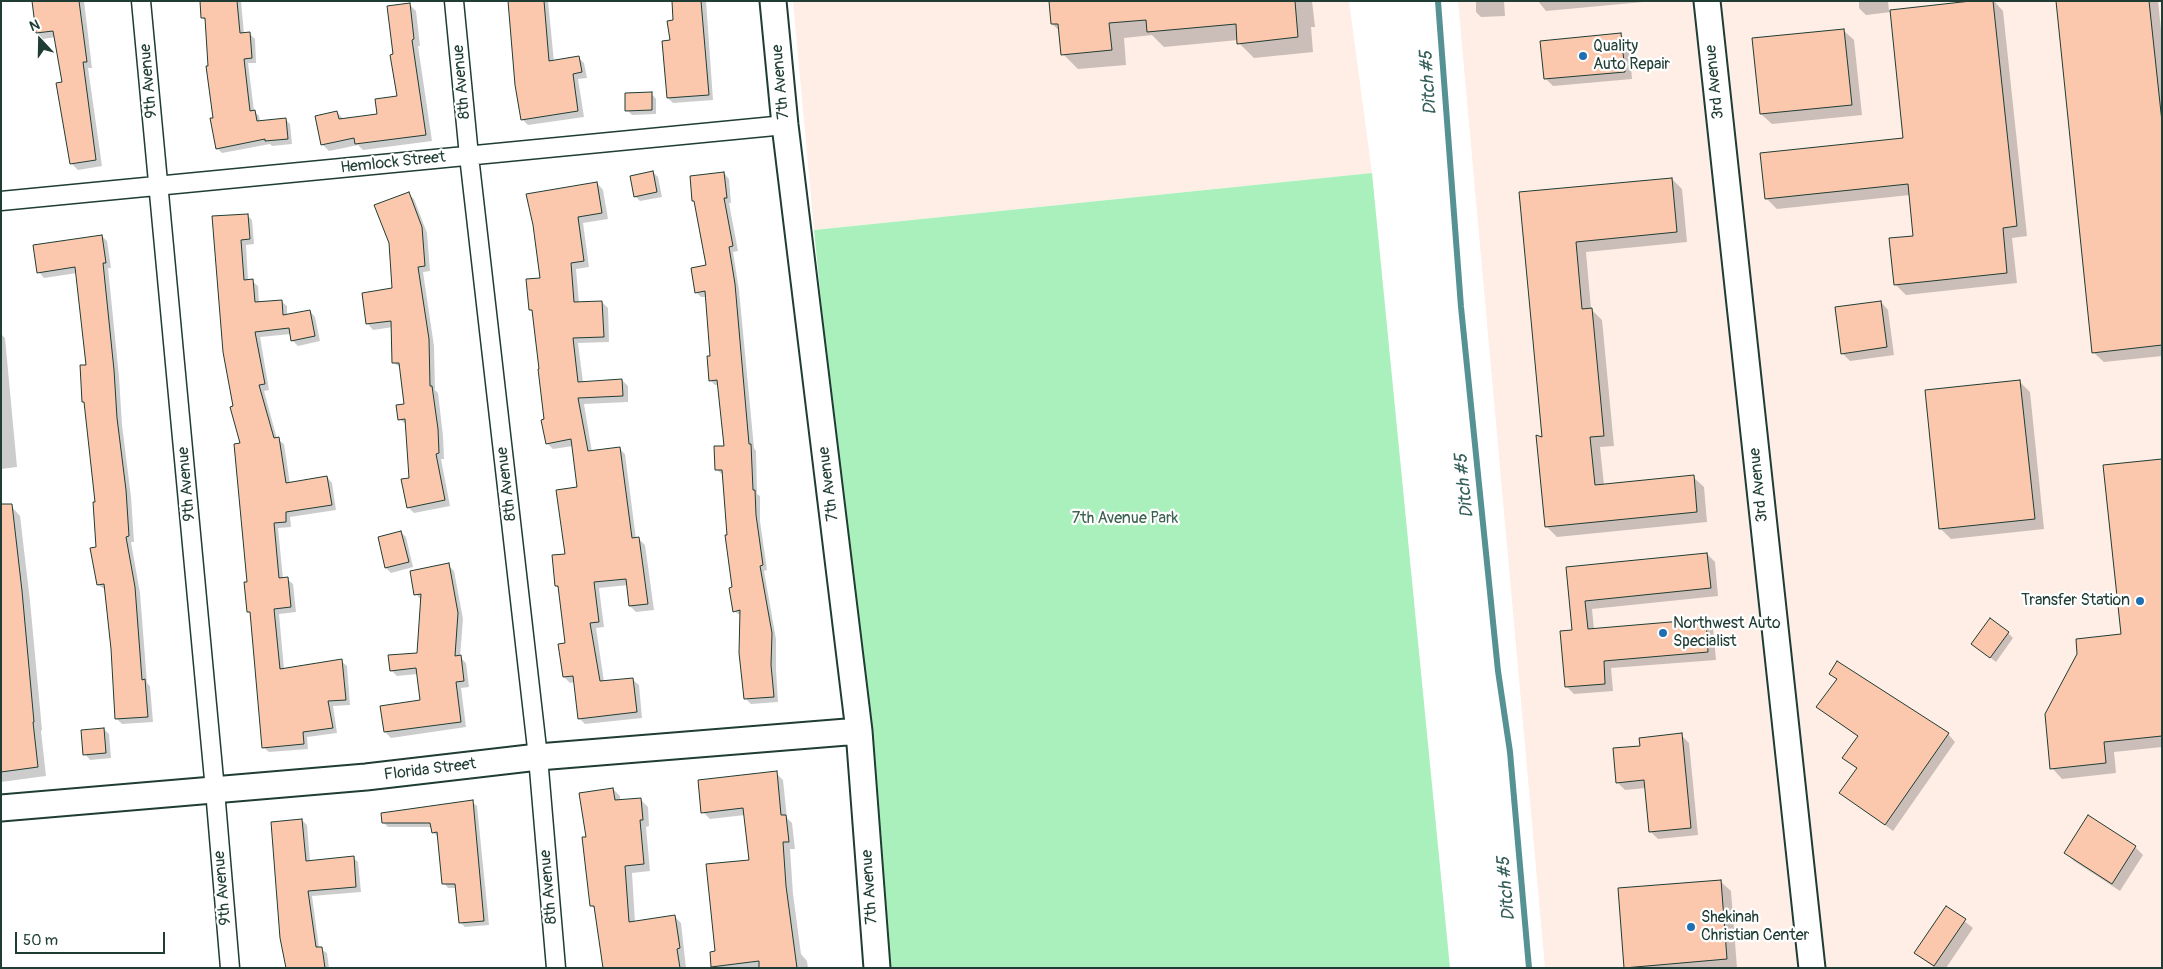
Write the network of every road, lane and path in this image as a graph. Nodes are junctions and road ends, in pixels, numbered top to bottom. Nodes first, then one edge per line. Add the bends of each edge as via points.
1 (141, 1) edge
2 (454, 1) edge
3 (773, 1) edge
4 (1707, 1) edge
5 (785, 125) junction
6 (469, 156) junction
7 (158, 186) junction
8 (1, 201) edge
9 (858, 731) junction
10 (538, 757) junction
11 (216, 790) junction
12 (1, 808) edge
13 (230, 968) edge
14 (556, 968) edge
15 (877, 968) edge
16 (1812, 968) edge

1 - 7 street, 9th Avenue
2 - 6 street, 8th Avenue
3 - 5 street, 7th Avenue
4 - 16 street, 3rd Avenue
5 - 6 street, Hemlock Street
5 - 9 street, 7th Avenue
6 - 7 street, Hemlock Street
6 - 10 street, 8th Avenue
7 - 8 street, Hemlock Street
7 - 11 street, 9th Avenue
9 - 10 street, Florida Street
9 - 15 street, 7th Avenue
10 - 11 street, Florida Street via 366,778
10 - 14 street, 8th Avenue
11 - 12 street, Florida Street
11 - 13 street, 9th Avenue

